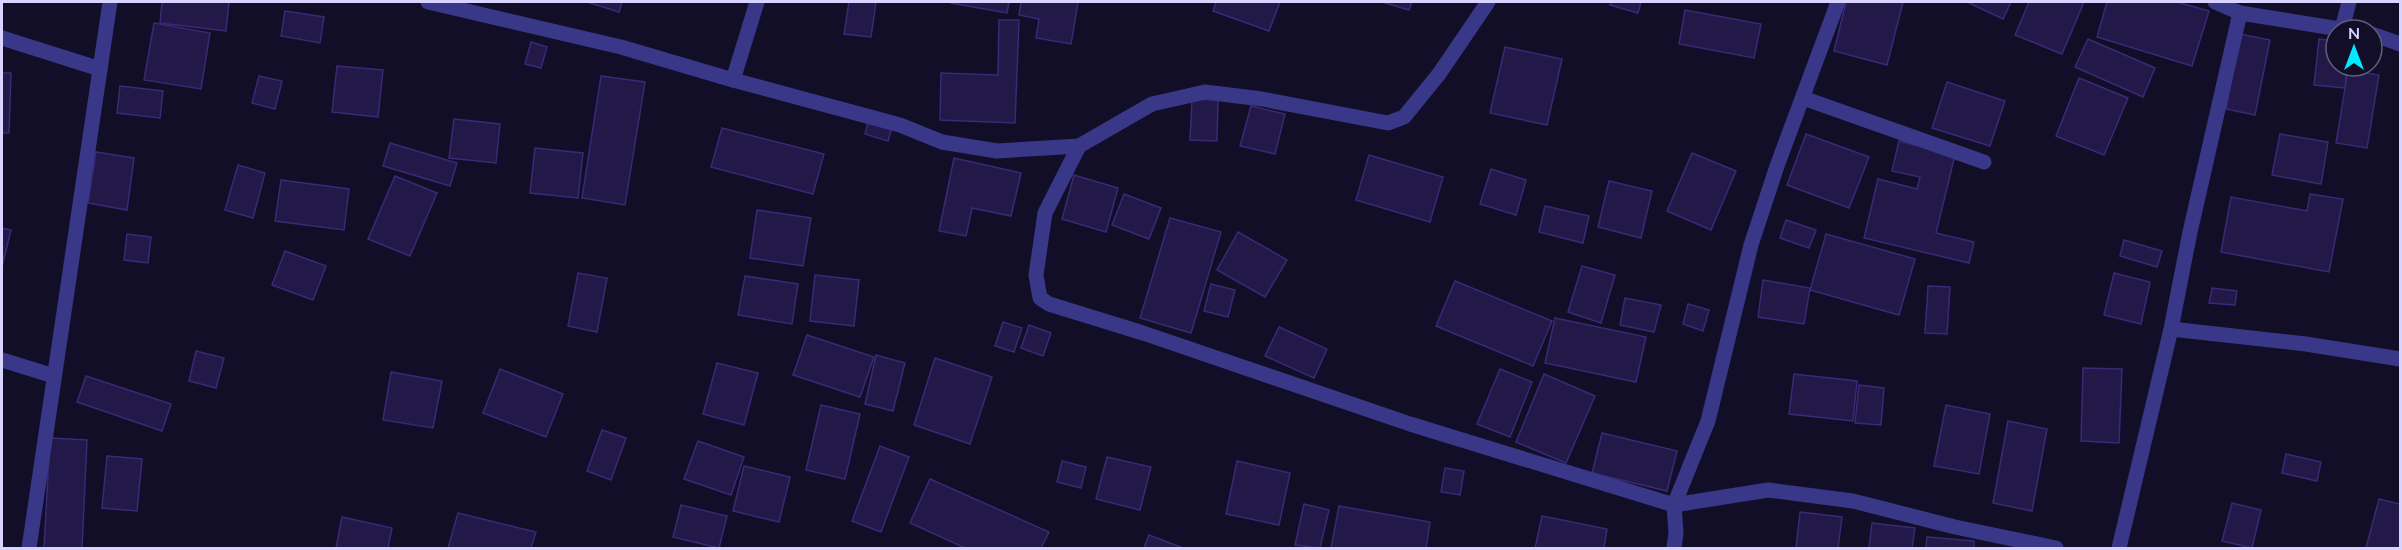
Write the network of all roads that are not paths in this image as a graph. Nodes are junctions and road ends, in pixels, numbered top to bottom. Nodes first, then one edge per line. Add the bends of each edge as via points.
1 (110, 2) edge
2 (757, 2) edge
3 (1488, 2) edge
4 (1838, 2) edge
5 (2215, 2) edge
6 (2349, 2) edge
7 (437, 3) edge
8 (2240, 13) junction
9 (2346, 18) edge
10 (2324, 27) edge
11 (2, 38) edge
12 (2384, 38) edge
13 (2400, 44) edge
14 (100, 69) junction
15 (733, 80) junction
16 (1803, 98) junction
17 (1079, 146) junction
18 (1984, 162) dead end
19 (2171, 329) junction
20 (2400, 359) edge
21 (2, 360) edge
22 (54, 376) junction
23 (1674, 505) junction
24 (29, 549) edge
25 (1674, 549) edge
26 (2056, 549) edge
27 (2119, 549) edge

1 - 14 street
2 - 15 street
3 - 17 street via 1404,117 1388,123 1205,92 1152,104
4 - 16 street
5 - 8 street
6 - 9 street
7 - 15 street via 621,46
8 - 10 street
8 - 19 street
11 - 14 street
12 - 13 street
14 - 22 street
15 - 17 street via 900,125 942,142 997,152
16 - 18 street
16 - 23 street via 1751,245 1708,421
17 - 23 street via 1045,213 1036,275 1040,298 1048,304 1410,424
19 - 20 street
19 - 27 street
21 - 22 street
22 - 24 street
23 - 25 street
23 - 26 street via 1768,490 1853,501

